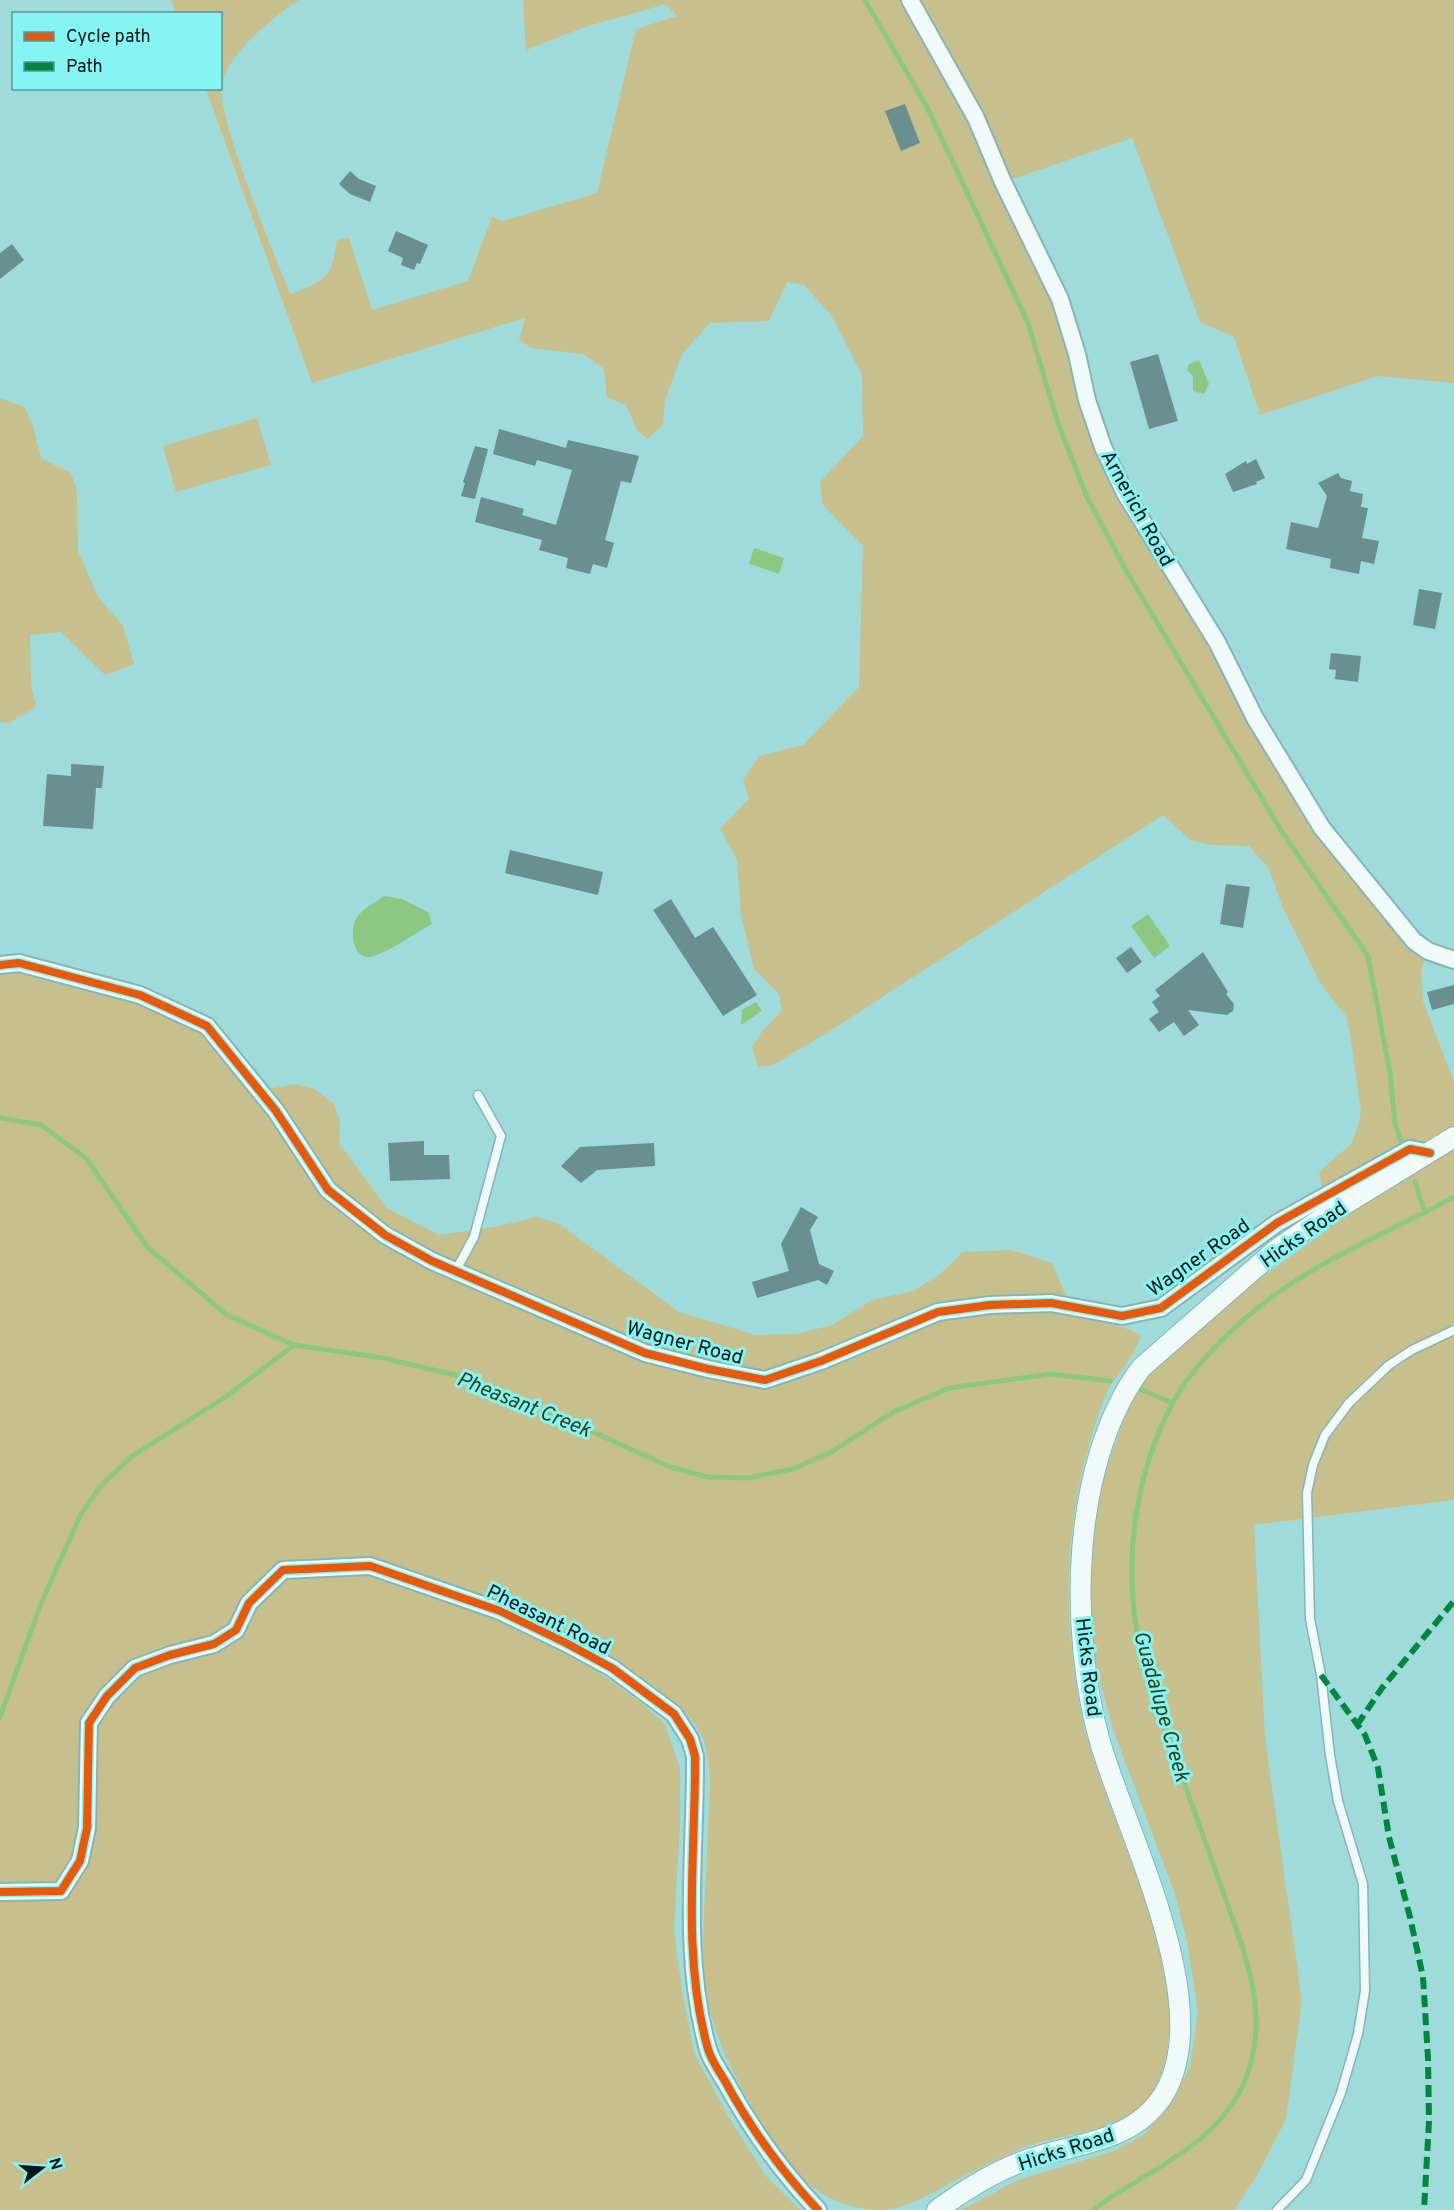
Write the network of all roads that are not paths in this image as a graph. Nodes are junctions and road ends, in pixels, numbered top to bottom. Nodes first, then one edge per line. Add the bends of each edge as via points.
1 (910, 0) edge
2 (1454, 960) edge
3 (0, 965) edge
4 (478, 1095) dead end
5 (1454, 1137) edge
6 (1430, 1153) junction
7 (456, 1270) junction
8 (1454, 1330) edge
9 (0, 1892) edge
10 (818, 2210) edge
11 (937, 2210) edge
12 (1277, 2210) edge

1 - 2 street, Arnerich Road via 976,118 1060,299 1103,447 1125,493 1218,642 1255,718 1322,828 1414,941 1428,951
3 - 7 street, Wagner Road via 19,963 140,995 207,1026 276,1111 328,1190 385,1235
4 - 7 lane via 501,1136 474,1237
5 - 6 street, Hicks Road
6 - 7 street, Wagner Road via 1410,1149 1277,1222 1161,1308 1122,1316 1051,1304 990,1305 938,1312 765,1380 645,1353
6 - 11 street, Hicks Road via 1278,1249 1141,1368 1126,1389 1105,1439 1088,1510 1081,1586 1083,1627 1100,1741 1170,1948 1181,2017 1175,2064 1164,2093 1138,2123 1113,2137 1017,2163
8 - 12 lane via 1389,1365 1349,1403 1325,1435 1307,1492 1310,1619 1338,1801 1363,1884 1365,1990 1358,2034 1341,2093 1306,2180
9 - 10 street, Pheasant Road via 61,1891 80,1861 87,1828 89,1723 107,1696 135,1668 214,1644 236,1630 249,1603 283,1570 370,1566 500,1611 612,1668 674,1714 690,1739 696,1775 693,1936 697,1993 708,2051 743,2114 775,2160

